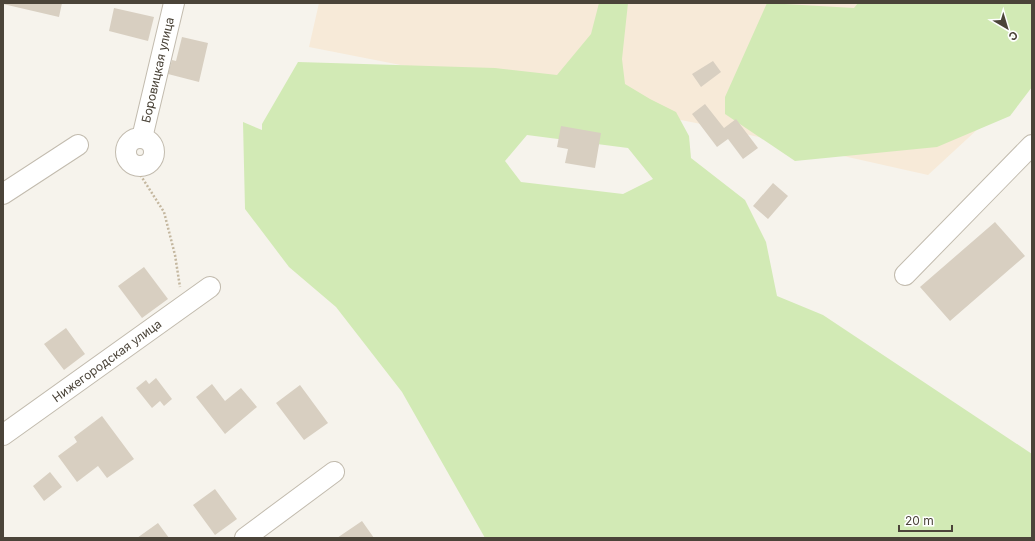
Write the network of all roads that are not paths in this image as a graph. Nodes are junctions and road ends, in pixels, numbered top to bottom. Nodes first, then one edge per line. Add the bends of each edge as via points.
1 (174, 3) edge
2 (78, 145) dead end
3 (1032, 145) edge
4 (134, 165) road end
5 (3, 194) edge
6 (905, 275) dead end
7 (210, 287) dead end
8 (3, 436) edge
9 (334, 472) dead end
10 (245, 538) edge

1 - 4 street, Боровицкая улица via 142,138 152,145 154,156 146,165
2 - 5 street
3 - 6 street
7 - 8 street, Нижегородская улица
9 - 10 street

